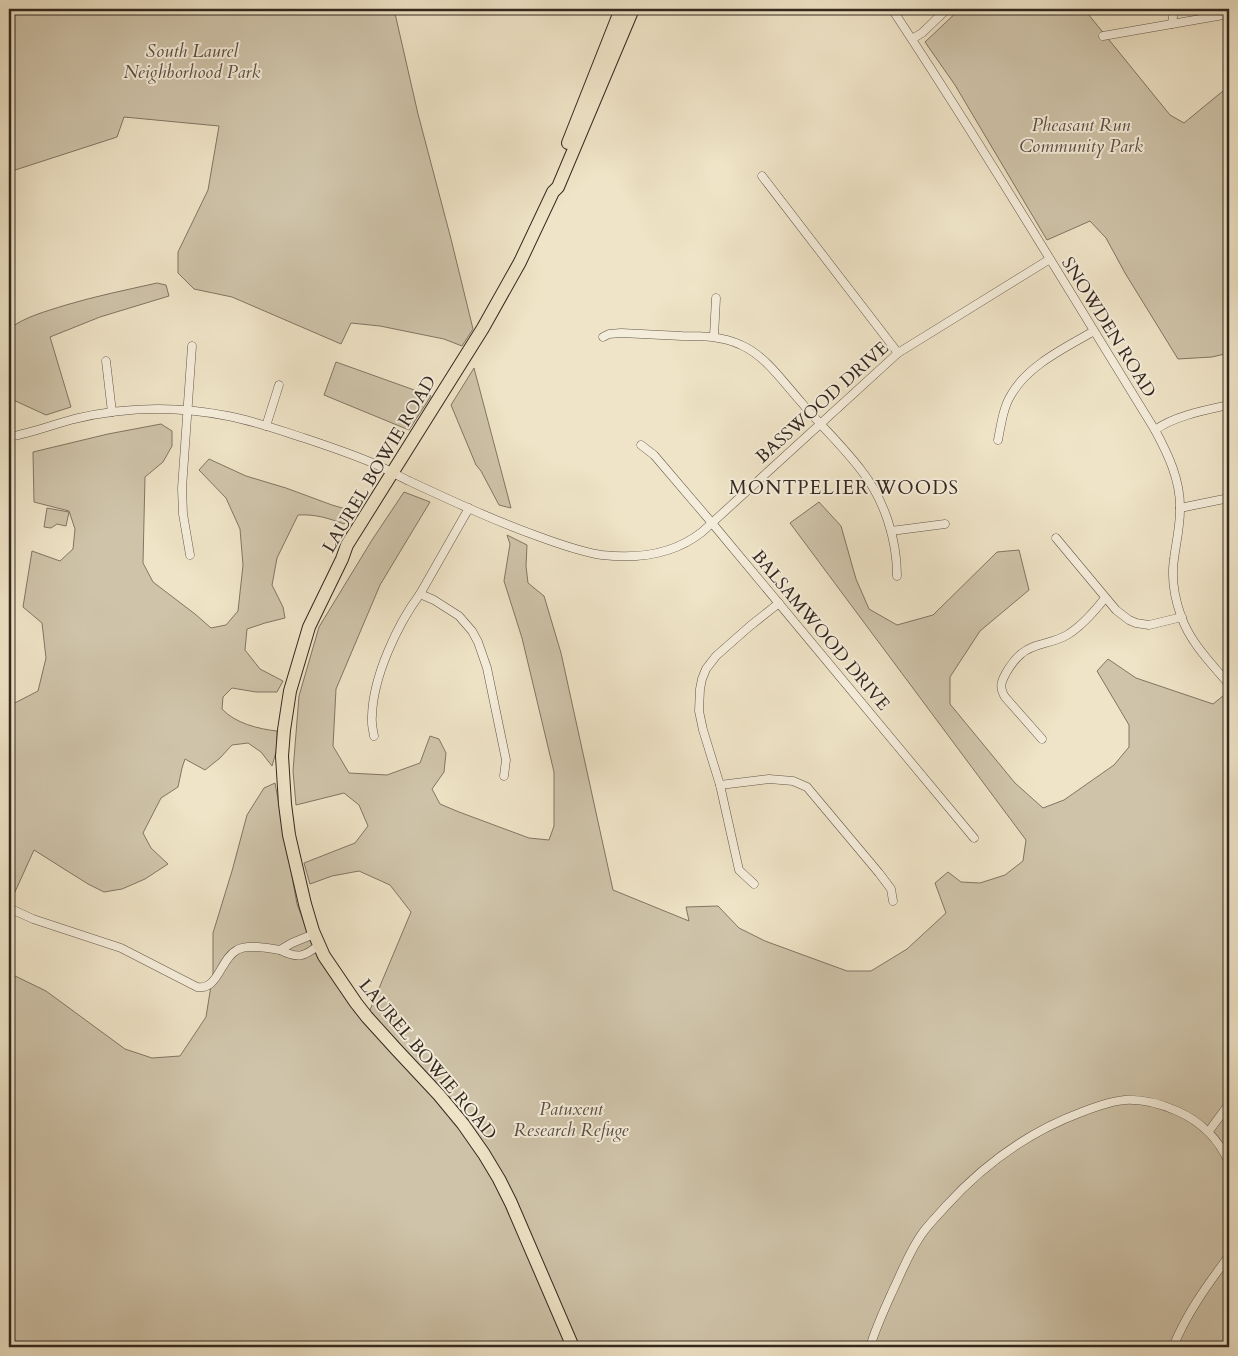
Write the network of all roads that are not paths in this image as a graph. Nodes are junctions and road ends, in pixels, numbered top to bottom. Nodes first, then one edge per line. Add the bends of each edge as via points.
1 (621, 9) edge
2 (633, 9) edge
3 (892, 9) edge
4 (947, 9) edge
5 (1174, 9) edge
6 (1229, 14) edge
7 (1172, 24) junction
8 (1104, 36) dead end
9 (912, 39) junction
10 (762, 176) dead end
11 (553, 192) junction
12 (1050, 259) junction
13 (716, 298) dead end
14 (1094, 331) junction
15 (714, 336) junction
16 (603, 337) dead end
17 (192, 346) dead end
18 (898, 353) junction
19 (106, 361) dead end
20 (279, 385) dead end
21 (1229, 405) edge
22 (188, 410) junction
23 (112, 412) junction
24 (820, 424) junction
25 (266, 426) junction
26 (1155, 430) junction
27 (9, 437) edge
28 (998, 440) dead end
29 (640, 445) dead end
30 (392, 472) junction
31 (1229, 498) edge
32 (469, 508) junction
33 (1180, 508) junction
34 (712, 523) junction
35 (945, 524) dead end
36 (891, 531) junction
37 (1056, 538) dead end
38 (190, 555) dead end
39 (897, 576) dead end
40 (420, 594) junction
41 (1105, 598) junction
42 (779, 603) junction
43 (1182, 617) junction
44 (1227, 682) dead end
45 (374, 736) dead end
46 (1042, 739) dead end
47 (504, 776) dead end
48 (720, 785) junction
49 (974, 838) dead end
50 (754, 884) dead end
51 (893, 901) dead end
52 (9, 908) edge
53 (317, 940) junction
54 (280, 950) junction
55 (1229, 1104) edge
56 (1209, 1131) junction
57 (1229, 1163) edge
58 (1229, 1253) edge
59 (573, 1347) edge
60 (870, 1347) edge
61 (1173, 1347) edge

1 - 11 main road, LAUREL BOWIE ROAD via 552,185
2 - 11 main road, LAUREL BOWIE ROAD via 558,187
3 - 9 street, SNOWDEN ROAD
4 - 9 street
5 - 7 street
6 - 7 street
7 - 8 street
9 - 12 street, SNOWDEN ROAD
10 - 18 street
11 - 30 main road, LAUREL BOWIE ROAD via 506,288
12 - 14 street, SNOWDEN ROAD
12 - 18 street, BASSWOOD DRIVE
13 - 15 street
14 - 26 street, SNOWDEN ROAD
14 - 28 street via 1041,364 1017,386 1002,417
15 - 16 street via 621,333
15 - 24 street via 755,353
17 - 22 street
18 - 24 street, BASSWOOD DRIVE
19 - 23 street
20 - 25 street
21 - 26 street via 1163,424
22 - 23 street, BASSWOOD DRIVE
22 - 25 street, BASSWOOD DRIVE
22 - 38 street via 182,502
23 - 27 street, BASSWOOD DRIVE
24 - 34 street, BASSWOOD DRIVE
24 - 36 street via 867,478
25 - 30 street, BASSWOOD DRIVE
26 - 33 street, SNOWDEN ROAD via 1173,470
29 - 34 street, BALSAMWOOD DRIVE via 654,455
30 - 32 street, BASSWOOD DRIVE
30 - 53 main road, LAUREL BOWIE ROAD via 347,545 319,605 306,634 290,691 282,756 285,804 304,904
31 - 33 street
32 - 34 street, BASSWOOD DRIVE via 515,528 600,555 637,556 666,551 690,541
32 - 40 street
33 - 43 street, SNOWDEN ROAD via 1173,573
34 - 42 street, BALSAMWOOD DRIVE
35 - 36 street
36 - 39 street via 896,548
37 - 41 street
40 - 45 street via 393,640 378,681 372,717
40 - 47 street via 459,616 478,642 506,760
41 - 43 street via 1122,615 1136,623 1155,625
41 - 46 street via 1086,620 1067,635 1022,653 1000,684 1005,697
42 - 48 street via 716,656 702,680 699,711
42 - 49 street, BALSAMWOOD DRIVE
43 - 44 street, SNOWDEN ROAD via 1192,638
48 - 50 street via 739,870
48 - 51 street via 769,779 794,781 807,787 891,889
52 - 54 street via 122,948 201,988 213,983 226,959 239,948
53 - 54 street via 292,942
53 - 54 street via 308,954 290,955
53 - 59 main road, LAUREL BOWIE ROAD via 367,1017 439,1094 484,1154 511,1203
55 - 56 street
56 - 57 street
56 - 60 street via 1185,1114 1167,1107 1127,1100 1067,1118 1016,1145 972,1179 924,1231 907,1260
58 - 61 street via 1190,1312

